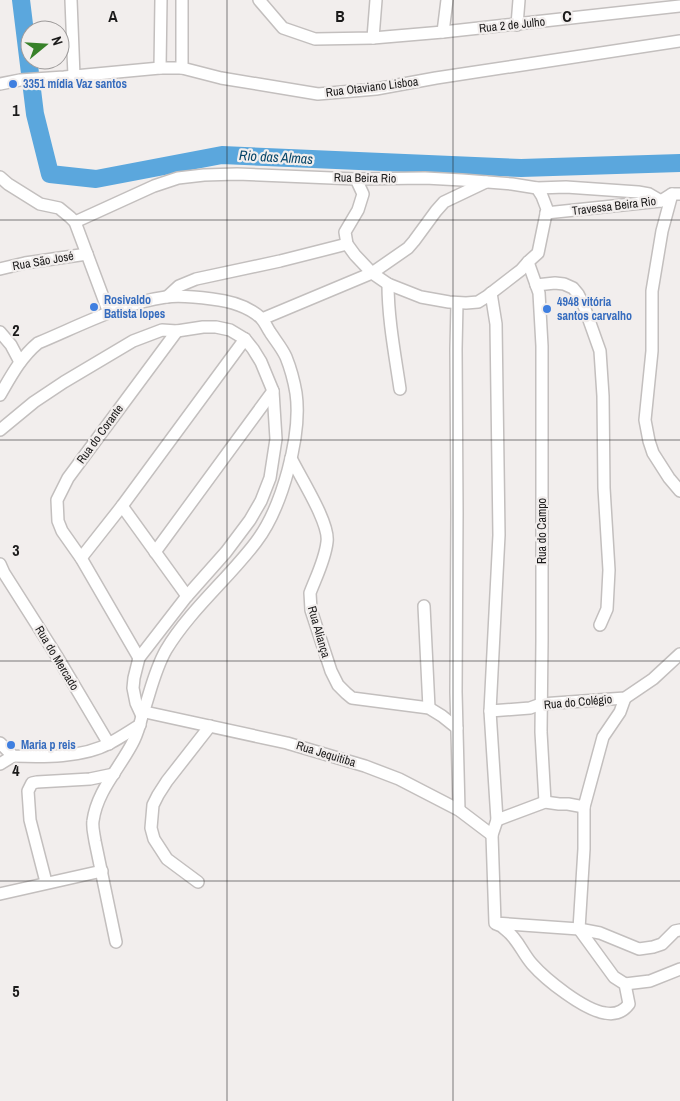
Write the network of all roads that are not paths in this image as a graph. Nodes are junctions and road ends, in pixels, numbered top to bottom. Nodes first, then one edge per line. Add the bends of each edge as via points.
1 (71, 0) edge
2 (161, 0) edge
3 (182, 0) edge
4 (259, 0) edge
5 (376, 0) edge
6 (447, 0) edge
7 (519, 0) edge
8 (680, 6) edge
9 (517, 25) junction
10 (443, 32) junction
11 (373, 38) junction
12 (680, 41) edge
13 (160, 68) junction
14 (182, 68) junction
15 (69, 77) junction
16 (0, 84) edge
17 (0, 177) edge
18 (356, 179) junction
19 (486, 182) junction
20 (537, 188) junction
21 (676, 194) edge
22 (661, 201) junction
23 (546, 214) junction
24 (75, 222) junction
25 (347, 244) junction
26 (87, 254) junction
27 (528, 262) junction
28 (0, 269) edge
29 (372, 273) junction
30 (388, 284) junction
31 (536, 285) junction
32 (491, 293) junction
33 (167, 297) junction
34 (457, 303) junction
35 (109, 313) junction
36 (262, 319) junction
37 (177, 331) junction
38 (0, 332) edge
39 (245, 338) junction
40 (20, 362) junction
41 (400, 389) dead end
42 (273, 391) junction
43 (0, 395) edge
44 (0, 430) edge
45 (291, 458) junction
46 (680, 491) edge
47 (122, 506) junction
48 (156, 552) junction
49 (81, 558) junction
50 (1, 573) edge
51 (187, 596) junction
52 (424, 606) dead end
53 (600, 625) dead end
54 (680, 654) edge
55 (139, 658) junction
56 (625, 698) junction
57 (541, 704) junction
58 (429, 708) junction
59 (490, 711) junction
60 (142, 717) junction
61 (210, 726) junction
62 (457, 728) junction
63 (0, 743) edge
64 (108, 744) junction
65 (13, 756) junction
66 (0, 764) edge
67 (114, 774) junction
68 (546, 802) junction
69 (584, 807) junction
70 (459, 810) junction
71 (497, 820) junction
72 (492, 835) junction
73 (102, 871) junction
74 (46, 882) junction
75 (198, 882) dead end
76 (0, 894) edge
77 (495, 923) junction
78 (579, 928) junction
79 (680, 930) edge
80 (116, 942) dead end
81 (680, 969) edge
82 (625, 984) junction

1 - 15 street
2 - 13 street
3 - 14 street
4 - 11 street, Rua 2 de Julho via 283,28 315,40
5 - 11 street
6 - 10 street
7 - 9 street
8 - 9 street, Rua 2 de Julho
9 - 10 street, Rua 2 de Julho
10 - 11 street, Rua 2 de Julho
12 - 14 street, Rua Otaviano Lisboa via 376,89 318,94
13 - 14 street, Rua Otaviano Lisboa
13 - 15 street, Rua Otaviano Lisboa
15 - 16 street, Rua Otaviano Lisboa
17 - 24 street via 40,204 59,208
18 - 19 street, Rua Beira Rio via 425,178
18 - 24 street, Rua Beira Rio via 237,174 178,178
18 - 25 street via 363,194 345,232
19 - 20 street, Rua Beira Rio
19 - 29 street via 444,202 408,248
20 - 22 street, Rua Beira Rio via 638,192
20 - 23 street via 545,202
21 - 22 street, Travessa Beira Rio
21 - 46 street via 662,231 652,291 652,350 645,420 653,454
22 - 23 street, Travessa Beira Rio
23 - 27 street via 538,253
24 - 26 street
25 - 29 street
25 - 33 street via 196,279 179,286
26 - 28 street, Rua São José
26 - 35 street
27 - 31 street, Rua do Campo
27 - 32 street
29 - 30 street
29 - 36 street
30 - 34 street via 422,297
30 - 41 street
31 - 53 street via 555,283 573,288 584,306 600,351 609,570 607,609
31 - 57 street, Rua do Campo via 542,346
32 - 34 street via 478,302
32 - 59 street via 496,324 499,535
33 - 35 street
33 - 36 street via 222,300 241,305
34 - 62 street
35 - 40 street via 38,343
36 - 45 street via 286,357 296,394 295,444
37 - 39 street via 216,327
37 - 44 street via 162,330 133,341 34,402
37 - 49 street, Rua do Corante via 68,478 57,500 62,531
38 - 40 street
39 - 42 street via 261,362
39 - 47 street
40 - 43 street
42 - 48 street
42 - 51 street via 276,439 270,478 261,501 226,552
45 - 58 street, Rua Aliança via 326,525 328,540 310,598 334,678 352,698
45 - 60 street via 272,515 257,540 191,616 166,651
47 - 48 street
47 - 49 street
48 - 51 street
49 - 55 street, Rua do Corante
50 - 64 street, Rua do Mercado via 58,658
51 - 55 street
52 - 58 street
54 - 56 street, Rua do Colégio via 653,679
55 - 60 street via 132,688
56 - 57 street, Rua do Colégio
56 - 69 street via 604,737
57 - 59 street, Rua do Colégio
57 - 68 street, Rua do Campo
58 - 62 street, Rua Aliança
59 - 71 street
60 - 61 street, Rua Jequitiba
60 - 64 street
60 - 67 street via 135,739
61 - 70 street, Rua Jequitiba via 287,743 365,766 399,779
61 - 75 street via 158,795 153,805 151,828 167,859
62 - 70 street
63 - 65 street
64 - 65 street via 63,755
65 - 66 street
67 - 73 street via 100,798 93,821
67 - 74 street via 32,784 28,791 30,820
68 - 69 street
68 - 71 street
69 - 78 street
70 - 72 street, Rua Jequitiba
71 - 72 street
72 - 77 street
73 - 74 street
73 - 80 street
74 - 76 street
77 - 78 street
77 - 82 street via 508,930 532,964 546,977 590,1008 605,1014 621,1012 629,1004
78 - 79 street via 639,949 662,944
78 - 82 street via 614,977
81 - 82 street via 650,981

